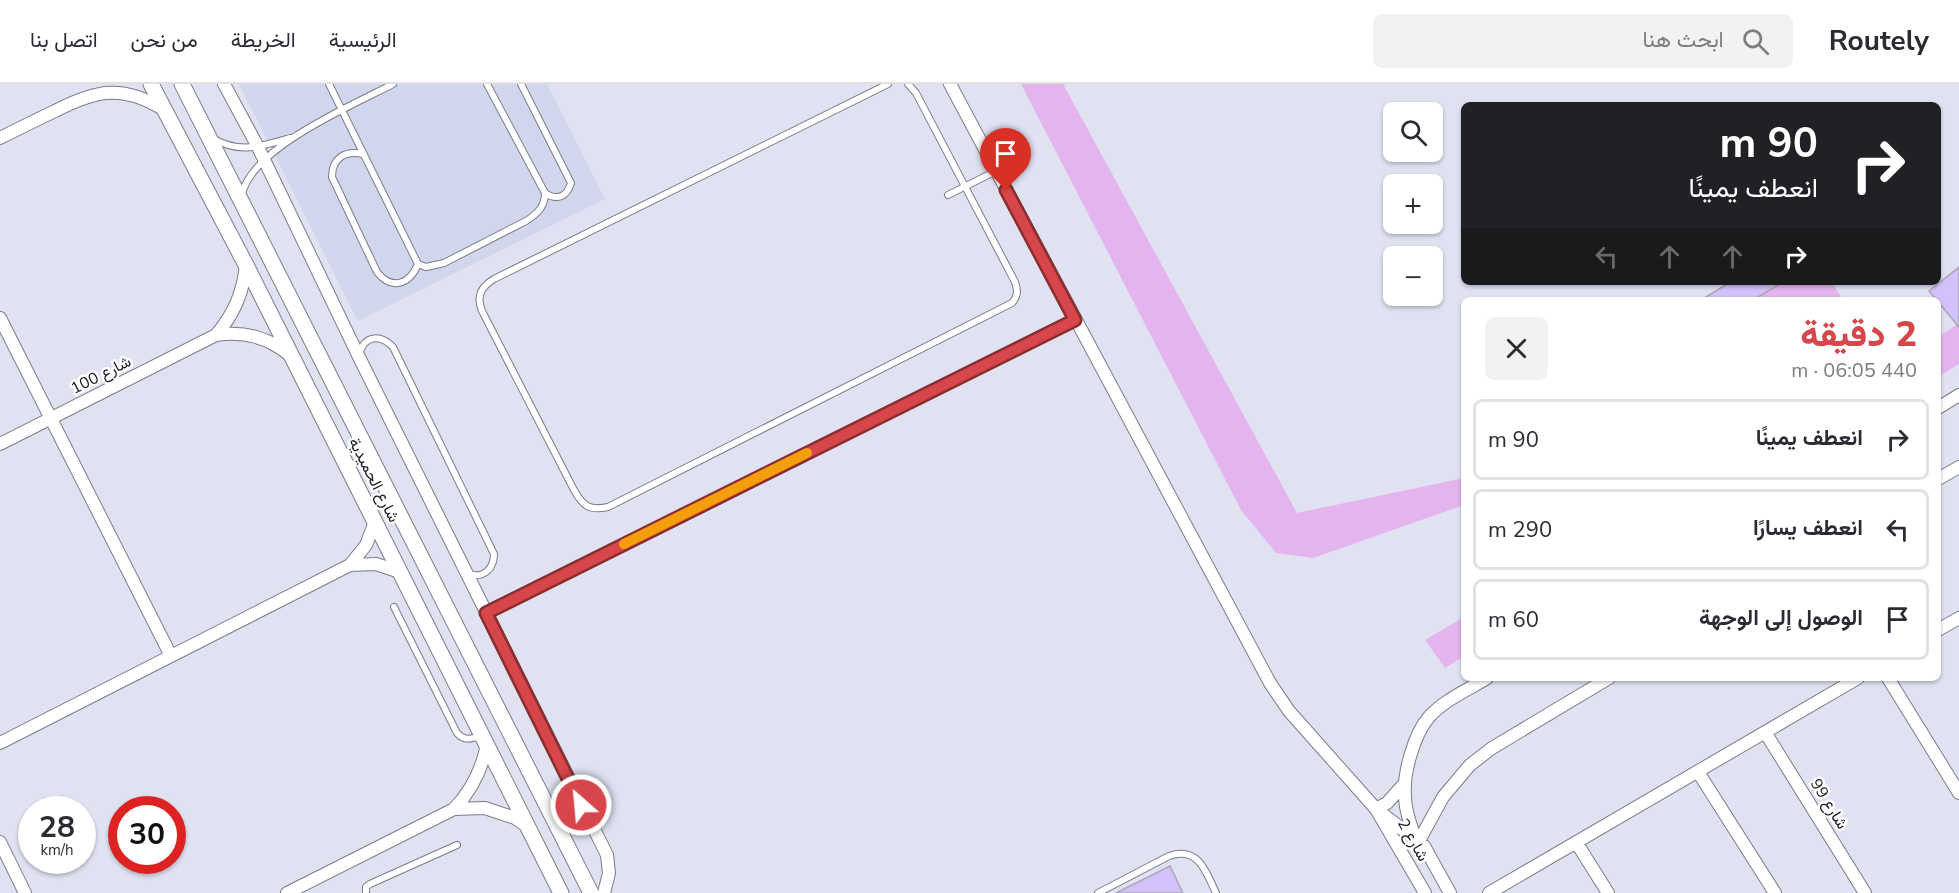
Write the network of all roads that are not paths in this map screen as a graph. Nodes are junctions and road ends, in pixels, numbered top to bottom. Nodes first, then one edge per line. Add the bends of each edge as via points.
1 (99, 84) edge
2 (151, 84) edge
3 (182, 84) edge
4 (224, 84) edge
5 (329, 84) edge
6 (393, 84) edge
7 (487, 84) edge
8 (521, 84) edge
9 (888, 84) edge
10 (908, 84) edge
11 (950, 84) edge
12 (88, 94) junction
13 (164, 110) junction
14 (342, 111) junction
15 (209, 137) junction
16 (294, 137) junction
17 (0, 138) edge
18 (258, 147) junction
19 (363, 154) junction
20 (264, 160) junction
21 (996, 171) junction
22 (964, 187) junction
23 (545, 193) junction
24 (948, 195) dead end
25 (241, 199) junction
26 (418, 264) junction
27 (246, 265) junction
28 (0, 318) edge
29 (1075, 320) junction
30 (216, 335) junction
31 (291, 356) junction
32 (359, 357) junction
33 (1959, 395) edge
34 (1941, 406) edge
35 (51, 418) junction
36 (0, 444) edge
37 (1959, 467) edge
38 (1941, 478) edge
39 (375, 522) junction
40 (350, 565) junction
41 (400, 573) junction
42 (465, 573) junction
43 (394, 607) dead end
44 (486, 613) junction
45 (1959, 618) edge
46 (1941, 628) edge
47 (171, 656) junction
48 (1482, 681) edge
49 (1604, 681) edge
50 (1853, 681) edge
51 (1890, 681) edge
52 (1765, 732) junction
53 (485, 739) junction
54 (0, 743) edge
55 (1698, 771) junction
56 (1405, 783) junction
57 (1957, 784) edge
58 (454, 809) junction
59 (1376, 809) junction
60 (528, 827) junction
61 (1417, 839) junction
62 (1576, 842) junction
63 (0, 843) edge
64 (457, 845) dead end
65 (25, 893) edge
66 (287, 893) edge
67 (366, 893) edge
68 (561, 893) edge
69 (591, 893) edge
70 (604, 893) edge
71 (1098, 893) edge
72 (1216, 893) edge
73 (1425, 893) edge
74 (1450, 893) edge
75 (1490, 893) edge
76 (1608, 893) edge
77 (1775, 893) edge
78 (1865, 893) edge

1 - 12 street
2 - 13 street, شارع الحميدية
3 - 15 street, شارع الحميدية
4 - 18 street
5 - 14 lane
6 - 14 lane
7 - 23 lane
8 - 23 lane via 571,183 569,190 558,198
9 - 22 lane via 494,279 479,292 482,311 579,500 587,507 608,507 1012,303 1018,289
10 - 22 lane
11 - 21 street
12 - 13 street via 104,90 136,93
12 - 17 street
13 - 27 street, شارع الحميدية
14 - 16 lane
14 - 19 lane
15 - 18 lane via 232,147
15 - 25 street, شارع الحميدية
16 - 18 lane
16 - 20 lane
18 - 20 street
19 - 26 lane
19 - 26 lane via 349,153 338,159 332,177 377,272 387,281 400,283 412,277
20 - 25 lane via 248,177
20 - 32 street
21 - 22 lane
21 - 29 street
22 - 24 lane
23 - 26 lane via 535,216 435,266
25 - 69 street, شارع الحميدية
27 - 30 street, شارع 100 via 237,303
27 - 31 street, شارع الحميدية
28 - 35 street
29 - 44 street
29 - 59 street via 1270,683
30 - 31 street, شارع 100 via 257,336
30 - 35 street, شارع 100
31 - 39 street, شارع الحميدية
32 - 42 street
32 - 42 lane via 368,340 387,340 444,448 494,554 490,570 482,575
33 - 34 street
35 - 36 street, شارع 100
35 - 47 street
37 - 38 street
39 - 40 street via 366,546
39 - 41 street, شارع الحميدية
40 - 41 street via 376,564
40 - 47 street
41 - 53 street, شارع الحميدية
42 - 44 street
43 - 53 lane via 457,733 464,739
44 - 70 street via 607,855 609,873
45 - 46 street
47 - 54 street
48 - 56 street via 1441,706 1419,730
49 - 61 street via 1470,765 1443,797
50 - 52 street
51 - 57 street
52 - 55 street
52 - 78 street, شارع 99
53 - 58 street via 479,772
53 - 60 street, شارع الحميدية
55 - 62 street
55 - 77 street
56 - 59 street
56 - 61 street via 1407,811
58 - 60 street via 485,808
58 - 66 street
59 - 61 street, شارع 2
59 - 73 street, شارع 2
60 - 68 street, شارع الحميدية
61 - 74 street, شارع 2
62 - 75 street
62 - 76 street
63 - 65 street
64 - 67 lane via 370,884
71 - 72 lane via 1169,856 1181,854 1200,861

